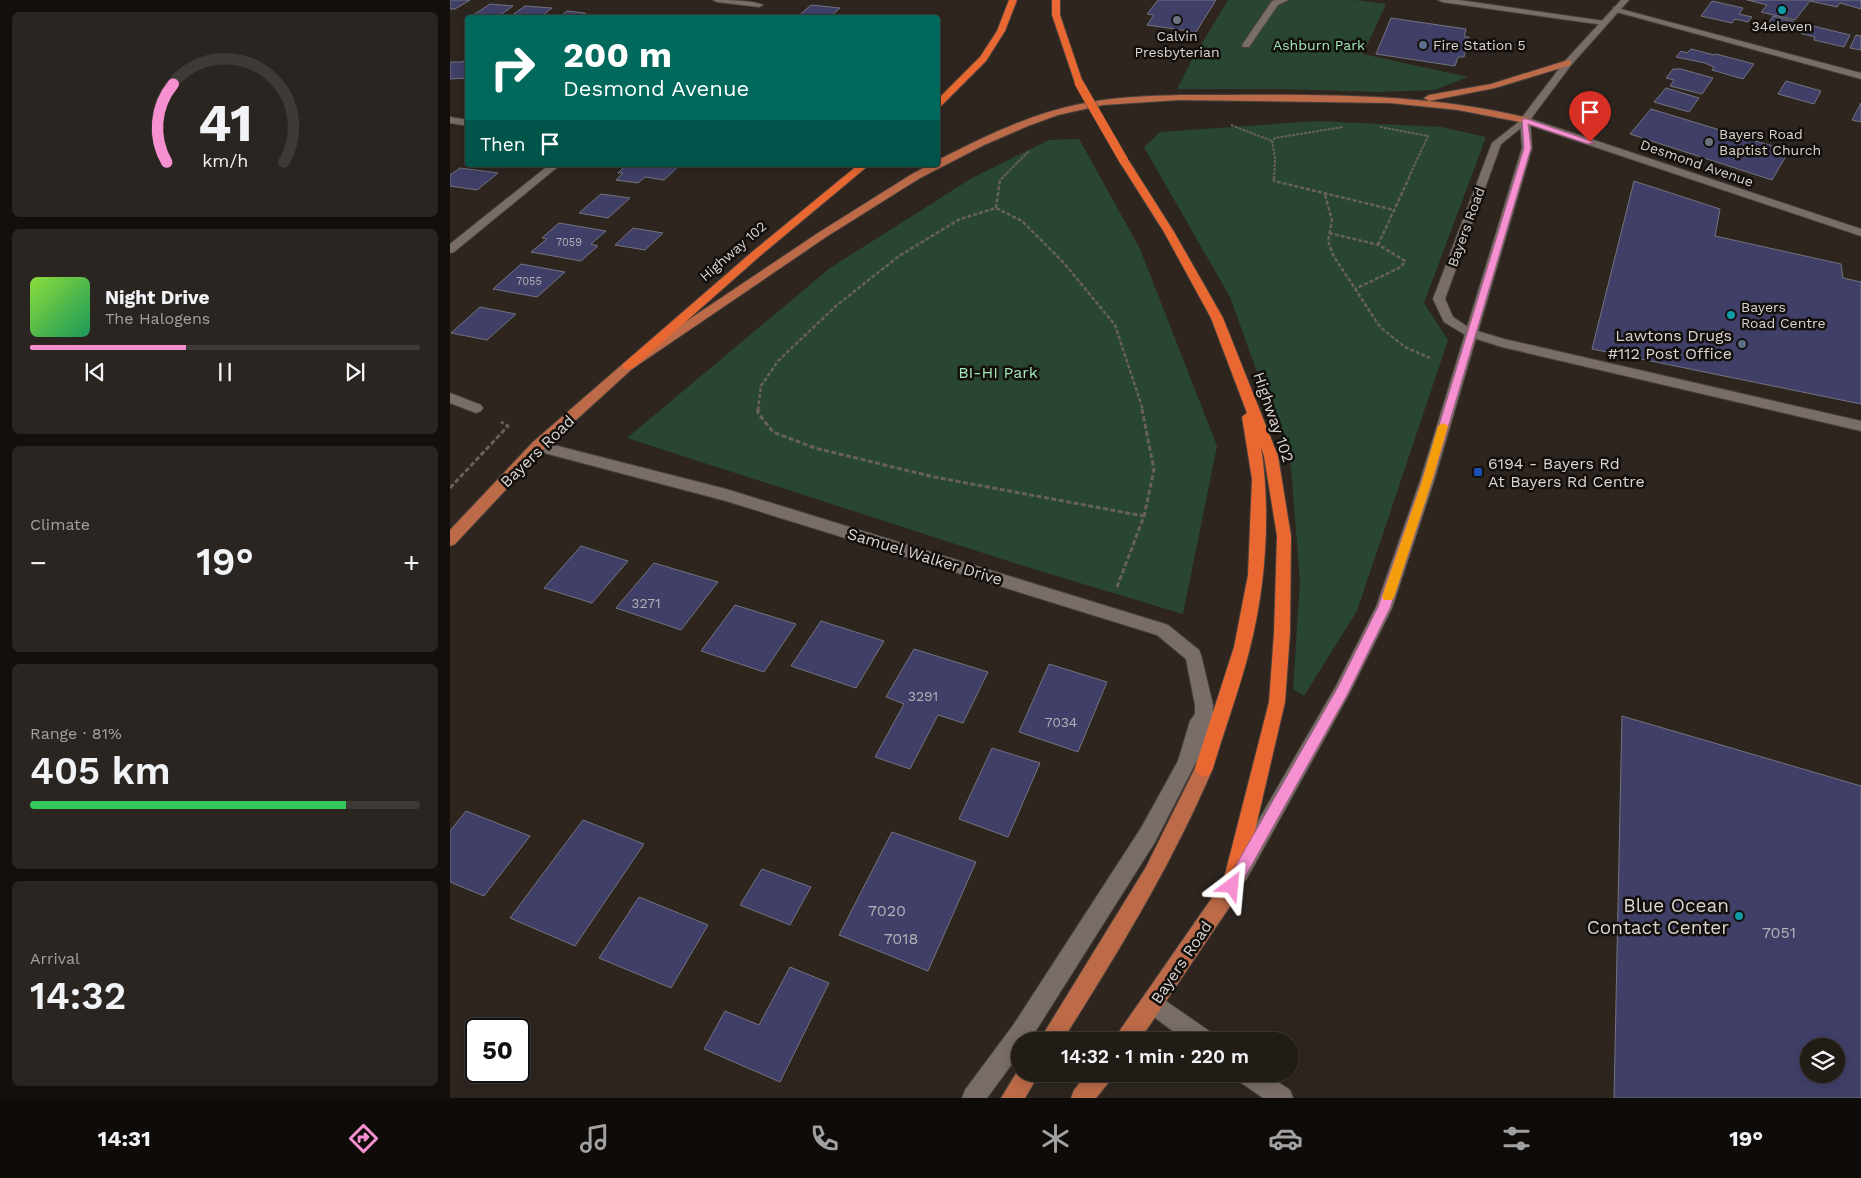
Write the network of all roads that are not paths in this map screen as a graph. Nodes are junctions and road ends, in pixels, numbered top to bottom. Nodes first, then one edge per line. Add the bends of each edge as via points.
1 (717, 0) edge
2 (1013, 0) edge
3 (1056, 0) edge
4 (1284, 0) edge
5 (1442, 0) edge
6 (1624, 0) edge
7 (762, 3) edge
8 (1616, 9) junction
9 (751, 11) dead end
10 (1604, 23) junction
11 (1246, 45) dead end
12 (1568, 63) junction
13 (1861, 76) edge
14 (1413, 101) junction
15 (940, 102) edge
16 (450, 120) edge
17 (1524, 120) junction
18 (465, 122) edge
19 (940, 163) edge
20 (553, 167) edge
21 (862, 167) edge
22 (933, 167) edge
23 (1861, 233) edge
24 (450, 250) edge
25 (1471, 334) junction
26 (628, 366) junction
27 (1244, 387) junction
28 (450, 398) edge
29 (476, 408) dead end
30 (1861, 426) edge
31 (538, 446) junction
32 (450, 540) edge
33 (1204, 705) junction
34 (1204, 768) junction
35 (1232, 886) junction
36 (1153, 1004) junction
37 (1056, 1032) edge
38 (1133, 1032) edge
39 (1192, 1032) edge
40 (1023, 1082) edge
41 (1095, 1082) edge
42 (1259, 1082) edge
43 (973, 1098) edge
44 (1012, 1098) edge
45 (1082, 1098) edge
46 (1282, 1098) edge

1 - 7 street
2 - 15 highway via 1001,32 983,59
3 - 27 highway, Highway 102, bridge via 1056,15 1079,84 1217,318
4 - 11 street via 1275,3
5 - 10 street
6 - 8 street, Bayers Road
7 - 9 street
8 - 10 street, Bayers Road
8 - 13 street
10 - 12 street, Bayers Road
12 - 14 main road via 1492,86
12 - 17 street, Bayers Road
14 - 17 main road via 1474,108
14 - 19 main road, Bayers Road via 1166,98 1112,102 1056,113 986,139
16 - 18 street
17 - 23 street, Desmond Avenue
17 - 25 street, Bayers Road via 1527,148
17 - 25 street, Bayers Road via 1497,143 1439,299 1448,319
20 - 24 street
21 - 26 highway, Highway 102
22 - 26 main road, Bayers Road via 822,234
25 - 30 street
25 - 35 street, Bayers Road via 1427,481 1384,608 1342,691
26 - 31 main road, Bayers Road
27 - 34 highway via 1259,479 1256,575 1242,647
27 - 35 highway, Highway 102 via 1271,456 1284,536 1282,633 1277,702
28 - 29 street
31 - 32 main road, Bayers Road
31 - 33 street, Samuel Walker Drive via 726,495 1162,630 1193,655
33 - 34 street, Samuel Walker Drive
33 - 43 street via 1186,764 1148,835 1022,1032
34 - 37 main road via 1189,804 1128,917
35 - 36 main road, Bayers Road
36 - 38 main road, Bayers Road
36 - 39 street
40 - 44 main road
41 - 45 main road
42 - 46 street

